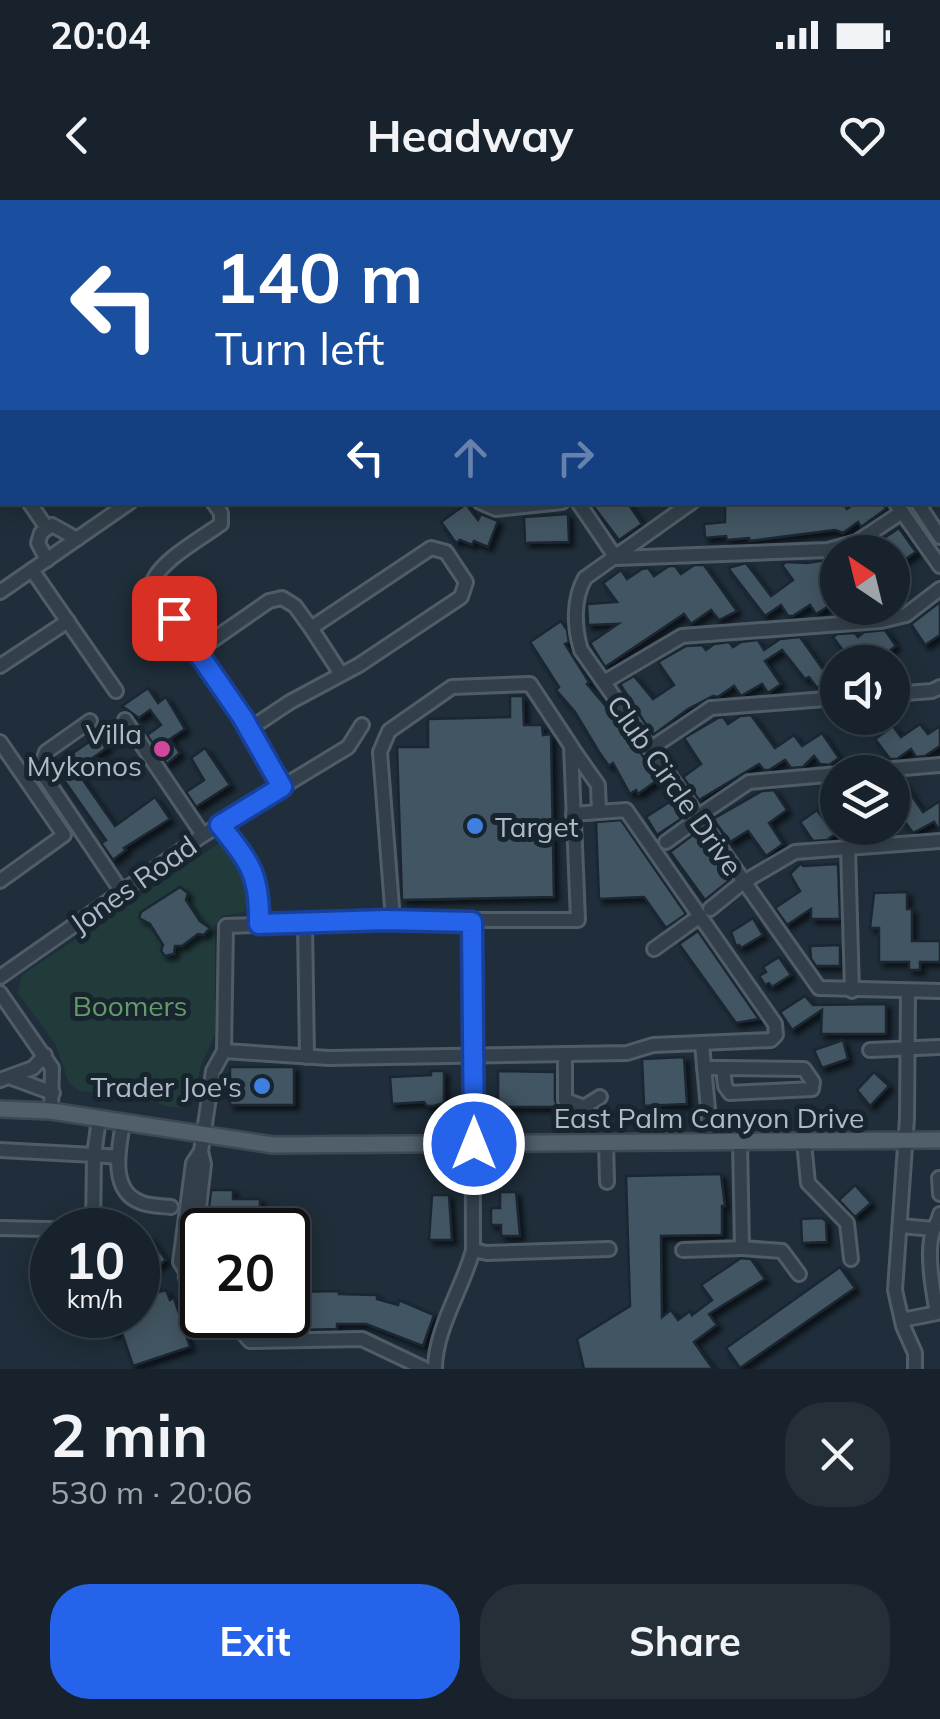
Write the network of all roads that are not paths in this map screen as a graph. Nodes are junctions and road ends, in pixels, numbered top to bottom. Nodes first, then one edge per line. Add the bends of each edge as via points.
1 (31, 505) edge
2 (126, 505) edge
3 (216, 505) edge
4 (487, 505) edge
5 (534, 505) edge
6 (580, 505) edge
7 (685, 505) edge
8 (919, 505) edge
9 (899, 507) edge
10 (46, 527) junction
11 (937, 528) edge
12 (77, 540) junction
13 (616, 558) junction
14 (47, 560) junction
15 (940, 566) edge
16 (32, 570) junction
17 (940, 589) edge
18 (0, 592) edge
19 (68, 621) junction
20 (311, 628) junction
21 (197, 651) junction
22 (0, 666) edge
23 (341, 674) junction
24 (604, 682) junction
25 (940, 687) edge
26 (116, 691) dead end
27 (910, 691) edge
28 (820, 699) edge
29 (125, 720) dead end
30 (90, 721) dead end
31 (362, 725) dead end
32 (248, 730) junction
33 (0, 742) edge
34 (571, 746) junction
35 (650, 749) junction
36 (940, 765) edge
37 (910, 768) edge
38 (820, 776) edge
39 (282, 787) junction
40 (600, 812) junction
41 (572, 814) junction
42 (698, 818) junction
43 (220, 825) junction
44 (203, 835) junction
45 (666, 842) dead end
46 (940, 842) edge
47 (848, 848) junction
48 (0, 881) edge
49 (742, 884) junction
50 (122, 892) junction
51 (705, 912) junction
52 (393, 920) junction
53 (472, 922) junction
54 (305, 923) junction
55 (259, 924) junction
56 (654, 950) dead end
57 (0, 977) edge
58 (852, 991) junction
59 (940, 991) edge
60 (0, 992) edge
61 (908, 992) junction
62 (702, 1044) junction
63 (940, 1047) edge
64 (870, 1050) dead end
65 (908, 1050) junction
66 (224, 1051) junction
67 (564, 1054) junction
68 (45, 1055) junction
69 (474, 1056) junction
70 (307, 1057) junction
71 (704, 1068) junction
72 (723, 1068) junction
73 (6, 1079) edge
74 (54, 1093) junction
75 (600, 1097) dead end
76 (0, 1109) edge
77 (51, 1111) junction
78 (99, 1119) junction
79 (122, 1123) junction
80 (906, 1140) junction
81 (940, 1140) edge
82 (710, 1141) junction
83 (740, 1141) junction
84 (606, 1142) junction
85 (804, 1142) junction
86 (202, 1144) junction
87 (474, 1144) junction
88 (0, 1150) edge
89 (94, 1155) junction
90 (118, 1157) junction
91 (939, 1178) edge
92 (607, 1182) dead end
93 (940, 1194) edge
94 (171, 1207) dead end
95 (190, 1208) edge
96 (940, 1214) edge
97 (901, 1226) junction
98 (0, 1228) edge
99 (933, 1230) junction
100 (742, 1248) junction
101 (609, 1249) dead end
102 (474, 1250) junction
103 (683, 1250) dead end
104 (851, 1258) dead end
105 (799, 1274) dead end
106 (938, 1313) edge
107 (902, 1320) junction
108 (247, 1338) edge
109 (424, 1369) edge
110 (435, 1369) edge
111 (915, 1369) edge

1 - 10 street
2 - 12 street
3 - 21 street via 221,524 166,564 152,585
4 - 5 street
6 - 13 street
7 - 13 street, Club Circle Drive
8 - 11 street
9 - 13 street via 857,542 828,550
9 - 15 street
10 - 12 street via 52,524
10 - 14 street via 38,543
12 - 14 street
13 - 24 street, Club Circle Drive via 585,578 577,592 576,634
14 - 16 street
16 - 18 street
16 - 19 street
17 - 24 street via 906,615 881,621 682,636
19 - 22 street
19 - 26 street
20 - 21 street via 282,598
20 - 23 street
20 - 23 street via 431,548 446,552 466,582 461,598
21 - 32 street
23 - 32 street
24 - 35 street, Club Circle Drive
25 - 27 street
28 - 35 street via 711,708
29 - 44 street
30 - 50 street via 46,752 40,770
31 - 39 street, Jones Road via 348,747
32 - 39 street
33 - 48 street via 64,835
34 - 40 street via 598,785
34 - 41 street
34 - 52 street via 530,684 452,688 389,731 380,752
35 - 42 street, Club Circle Drive
36 - 37 street
38 - 42 street via 749,782
39 - 43 street, Jones Road
40 - 41 street
40 - 51 street via 626,810
41 - 53 street via 578,920
42 - 45 street
42 - 49 street, Club Circle Drive
43 - 44 street, Jones Road
43 - 55 street via 254,871
44 - 50 street, Jones Road
46 - 47 street
47 - 49 street via 795,852
47 - 58 street
49 - 51 street
49 - 58 street, Club Circle Drive via 819,988
50 - 57 street, Jones Road
51 - 56 street
51 - 62 street via 776,1024 776,1035
52 - 53 street
52 - 54 street
53 - 69 street
54 - 55 street
54 - 70 street
55 - 66 street via 226,926
58 - 61 street, Club Circle Drive
59 - 61 street, Club Circle Drive
60 - 68 street
61 - 65 street
62 - 67 street
62 - 71 street
63 - 65 street
64 - 65 street
65 - 80 street
66 - 70 street
66 - 86 street via 212,1071
67 - 69 street
67 - 75 street via 565,1100 584,1107
68 - 73 street
68 - 74 street
69 - 70 street
69 - 87 street
71 - 72 street
71 - 82 street
72 - 72 street via 804,1069 812,1089 730,1093
73 - 74 street
74 - 77 street
76 - 77 main road, East Palm Canyon Drive
77 - 78 main road, East Palm Canyon Drive
78 - 79 main road, East Palm Canyon Drive
78 - 89 street
79 - 86 main road, East Palm Canyon Drive
79 - 90 street
80 - 81 main road, East Palm Canyon Drive
80 - 85 main road, East Palm Canyon Drive
80 - 97 street
82 - 83 main road, East Palm Canyon Drive
82 - 84 main road, East Palm Canyon Drive
83 - 85 main road, East Palm Canyon Drive
83 - 100 street
84 - 87 main road, East Palm Canyon Drive
84 - 92 street
85 - 104 street via 808,1183 847,1223
86 - 87 main road, East Palm Canyon Drive
86 - 95 street via 193,1162
87 - 102 street
88 - 89 street
89 - 90 street
89 - 98 street via 93,1230
90 - 94 street via 120,1183 138,1202
91 - 93 street
96 - 99 street
97 - 99 street
97 - 107 street via 896,1290
99 - 106 street
100 - 103 street
100 - 105 street via 782,1251
101 - 102 street
102 - 110 street
106 - 107 street
107 - 111 street
108 - 109 street via 362,1338

